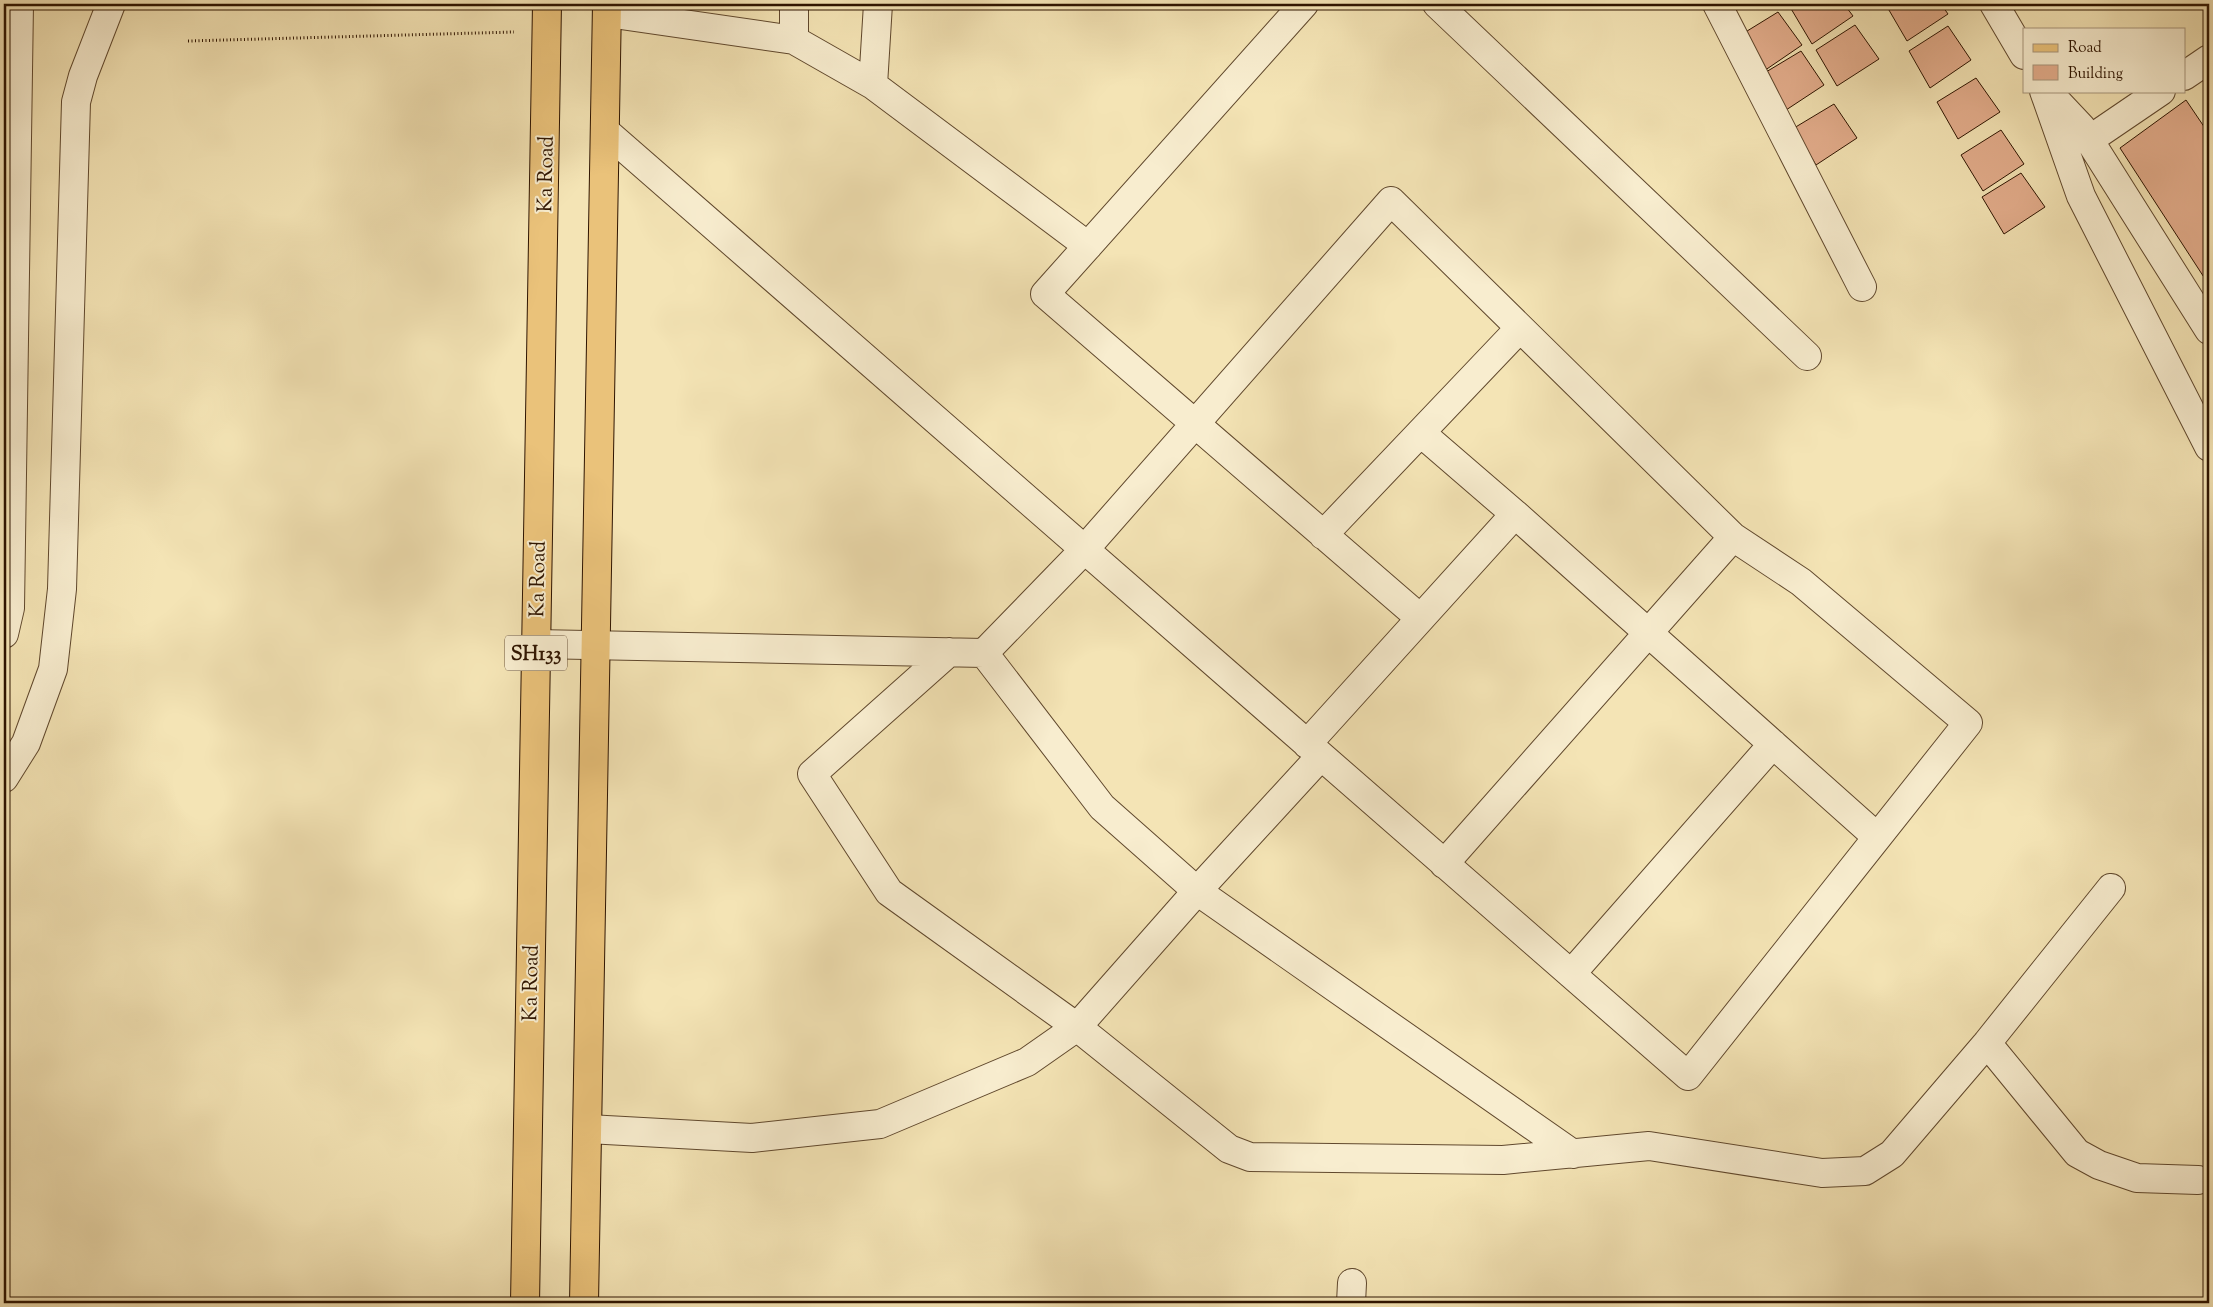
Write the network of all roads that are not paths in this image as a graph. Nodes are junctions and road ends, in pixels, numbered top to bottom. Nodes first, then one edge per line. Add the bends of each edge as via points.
1 (19, 4) edge
2 (111, 4) edge
3 (548, 4) edge
4 (794, 4) edge
5 (878, 4) edge
6 (1304, 4) edge
7 (1436, 4) edge
8 (1718, 4) edge
9 (1994, 4) edge
10 (607, 9) edge
11 (794, 40) junction
12 (2023, 53) edge
13 (2209, 59) edge
14 (2186, 75) edge
15 (873, 85) junction
16 (2046, 92) edge
17 (2047, 92) edge
18 (2161, 92) edge
19 (605, 131) junction
20 (2089, 140) junction
21 (1088, 246) junction
22 (1862, 287) dead end
23 (2206, 316) edge
24 (1520, 328) junction
25 (1807, 356) dead end
26 (1196, 424) junction
27 (1420, 433) junction
28 (2209, 447) edge
29 (1515, 514) junction
30 (1323, 535) junction
31 (1733, 536) junction
32 (1084, 550) junction
33 (1420, 618) junction
34 (1649, 633) junction
35 (4, 634) edge
36 (536, 644) junction
37 (596, 645) junction
38 (949, 652) junction
39 (984, 653) junction
40 (1773, 744) junction
41 (1314, 750) junction
42 (4, 778) edge
43 (1877, 837) junction
44 (1444, 864) junction
45 (2111, 888) dead end
46 (1197, 891) junction
47 (1571, 974) junction
48 (1077, 1027) junction
49 (1987, 1043) junction
50 (588, 1129) junction
51 (1573, 1154) junction
52 (2198, 1180) dead end
53 (525, 1303) edge
54 (584, 1303) edge

1 - 35 street via 10,608
2 - 42 street via 76,102 62,589 53,669 26,743
3 - 36 main road, Ka Road / SH133
4 - 11 street
5 - 15 street
6 - 21 street
7 - 25 street
8 - 22 street
9 - 12 street
10 - 11 street
10 - 19 main road, SH133
11 - 15 street
13 - 14 street
15 - 21 street
16 - 28 street via 2081,196
17 - 20 street
18 - 20 street
19 - 32 street
19 - 37 main road, SH133
20 - 23 street
21 - 26 street via 1045,294
24 - 26 street via 1391,201
24 - 27 street
24 - 31 street
26 - 30 street
26 - 32 street
27 - 29 street
27 - 30 street
29 - 33 street
29 - 34 street
30 - 33 street
31 - 34 street
31 - 43 street via 1801,582 1968,722
32 - 39 street
32 - 41 street
33 - 41 street
34 - 40 street
34 - 44 street
36 - 37 street
36 - 53 main road, Ka Road / SH133
37 - 38 street
37 - 50 main road, SH133
38 - 39 street
38 - 48 street via 812,774 889,892
39 - 46 street via 1102,807
40 - 43 street
40 - 47 street
41 - 44 street
41 - 46 street
43 - 47 street via 1688,1076
44 - 47 street
45 - 49 street
46 - 48 street
46 - 51 street
48 - 50 street via 1028,1062 880,1124 752,1138
48 - 51 street via 1229,1148 1250,1157 1503,1160
49 - 51 street via 1892,1154 1865,1171 1822,1173 1649,1146
49 - 52 street via 2077,1153 2099,1165 2137,1178
50 - 54 main road, SH133

